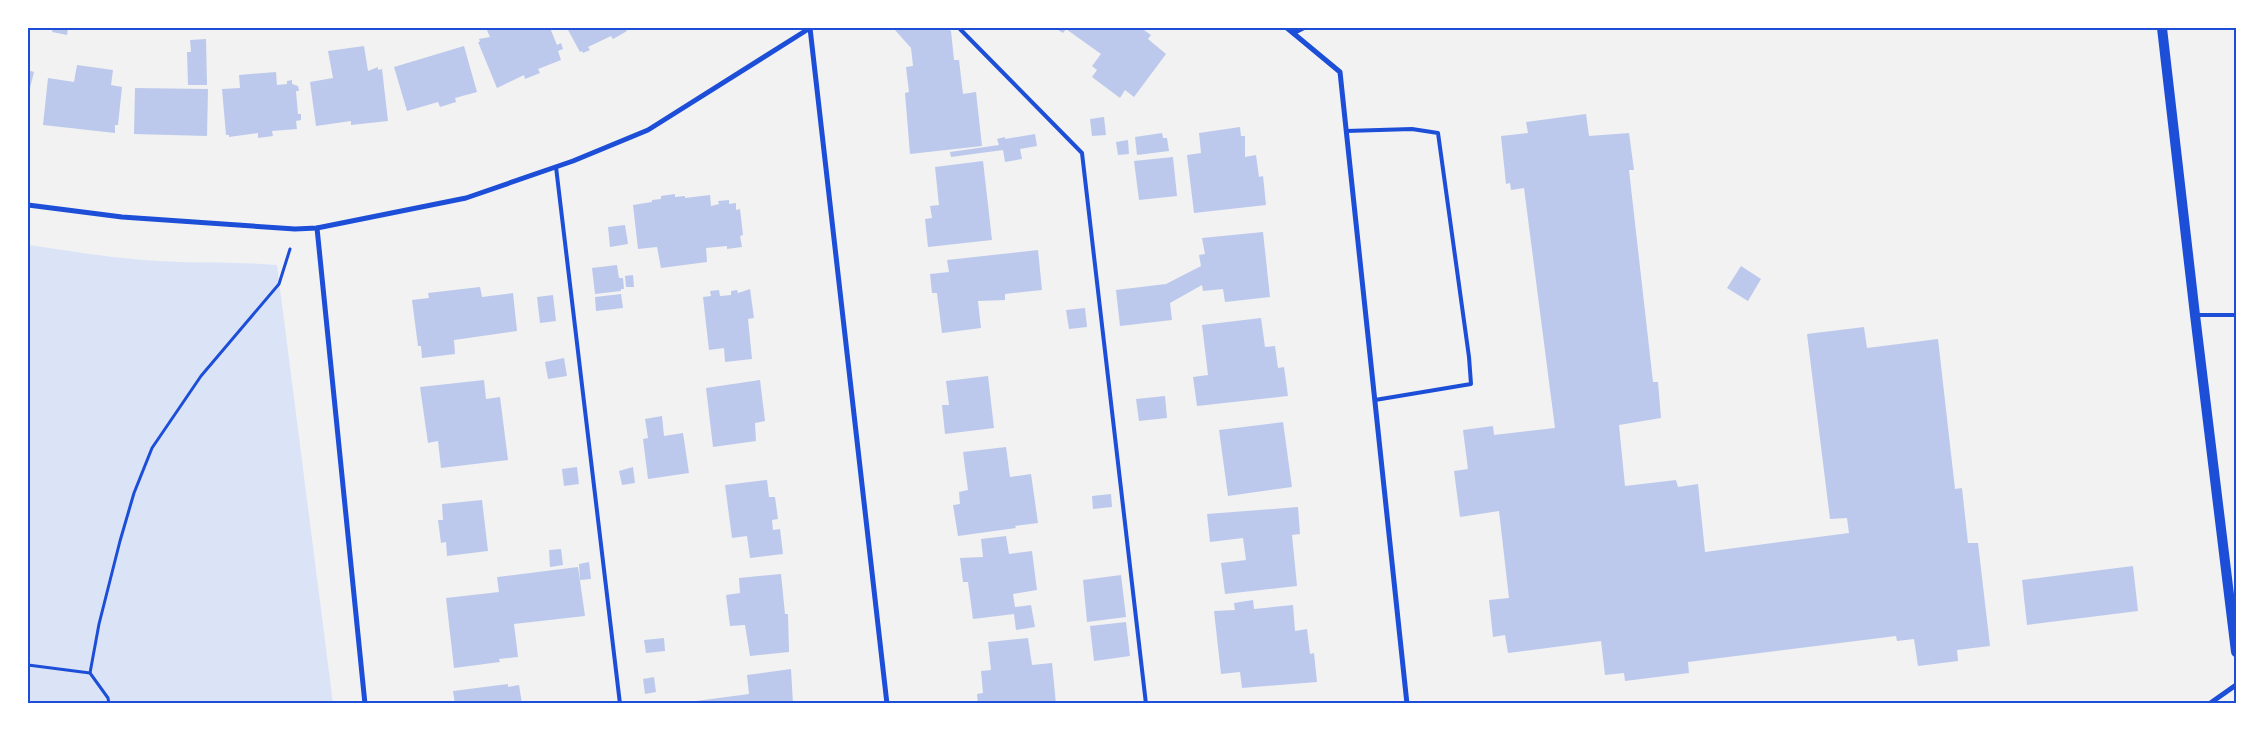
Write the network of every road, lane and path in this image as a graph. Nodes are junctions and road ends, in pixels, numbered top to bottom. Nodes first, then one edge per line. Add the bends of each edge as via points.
1 (810, 28) edge
2 (959, 28) edge
3 (1287, 28) edge
4 (1303, 28) edge
5 (2162, 28) edge
6 (1293, 33) junction
7 (1346, 131) junction
8 (556, 167) junction
9 (28, 206) edge
10 (317, 228) junction
11 (296, 229) junction
12 (2236, 315) edge
13 (2195, 316) junction
14 (1375, 400) junction
15 (2236, 652) edge
16 (28, 665) edge
17 (90, 673) junction
18 (2236, 685) edge
19 (109, 704) edge
20 (365, 704) edge
21 (620, 704) edge
22 (888, 704) edge
23 (1146, 704) edge
24 (1407, 704) edge
25 (2209, 704) edge

1 - 8 street via 648,130
1 - 22 street
2 - 23 lane via 1082,153
3 - 6 street
4 - 6 street
5 - 13 main road
6 - 7 street via 1340,72
7 - 14 street
7 - 14 lane via 1412,129 1438,133 1469,357 1471,384
8 - 10 street via 466,198
8 - 21 lane
9 - 11 street via 122,217
10 - 11 street
10 - 20 street
11 - 17 path via 279,284 201,376 152,448 123,532
12 - 13 lane
13 - 15 main road
14 - 24 street
16 - 17 path
17 - 19 path
18 - 25 street

